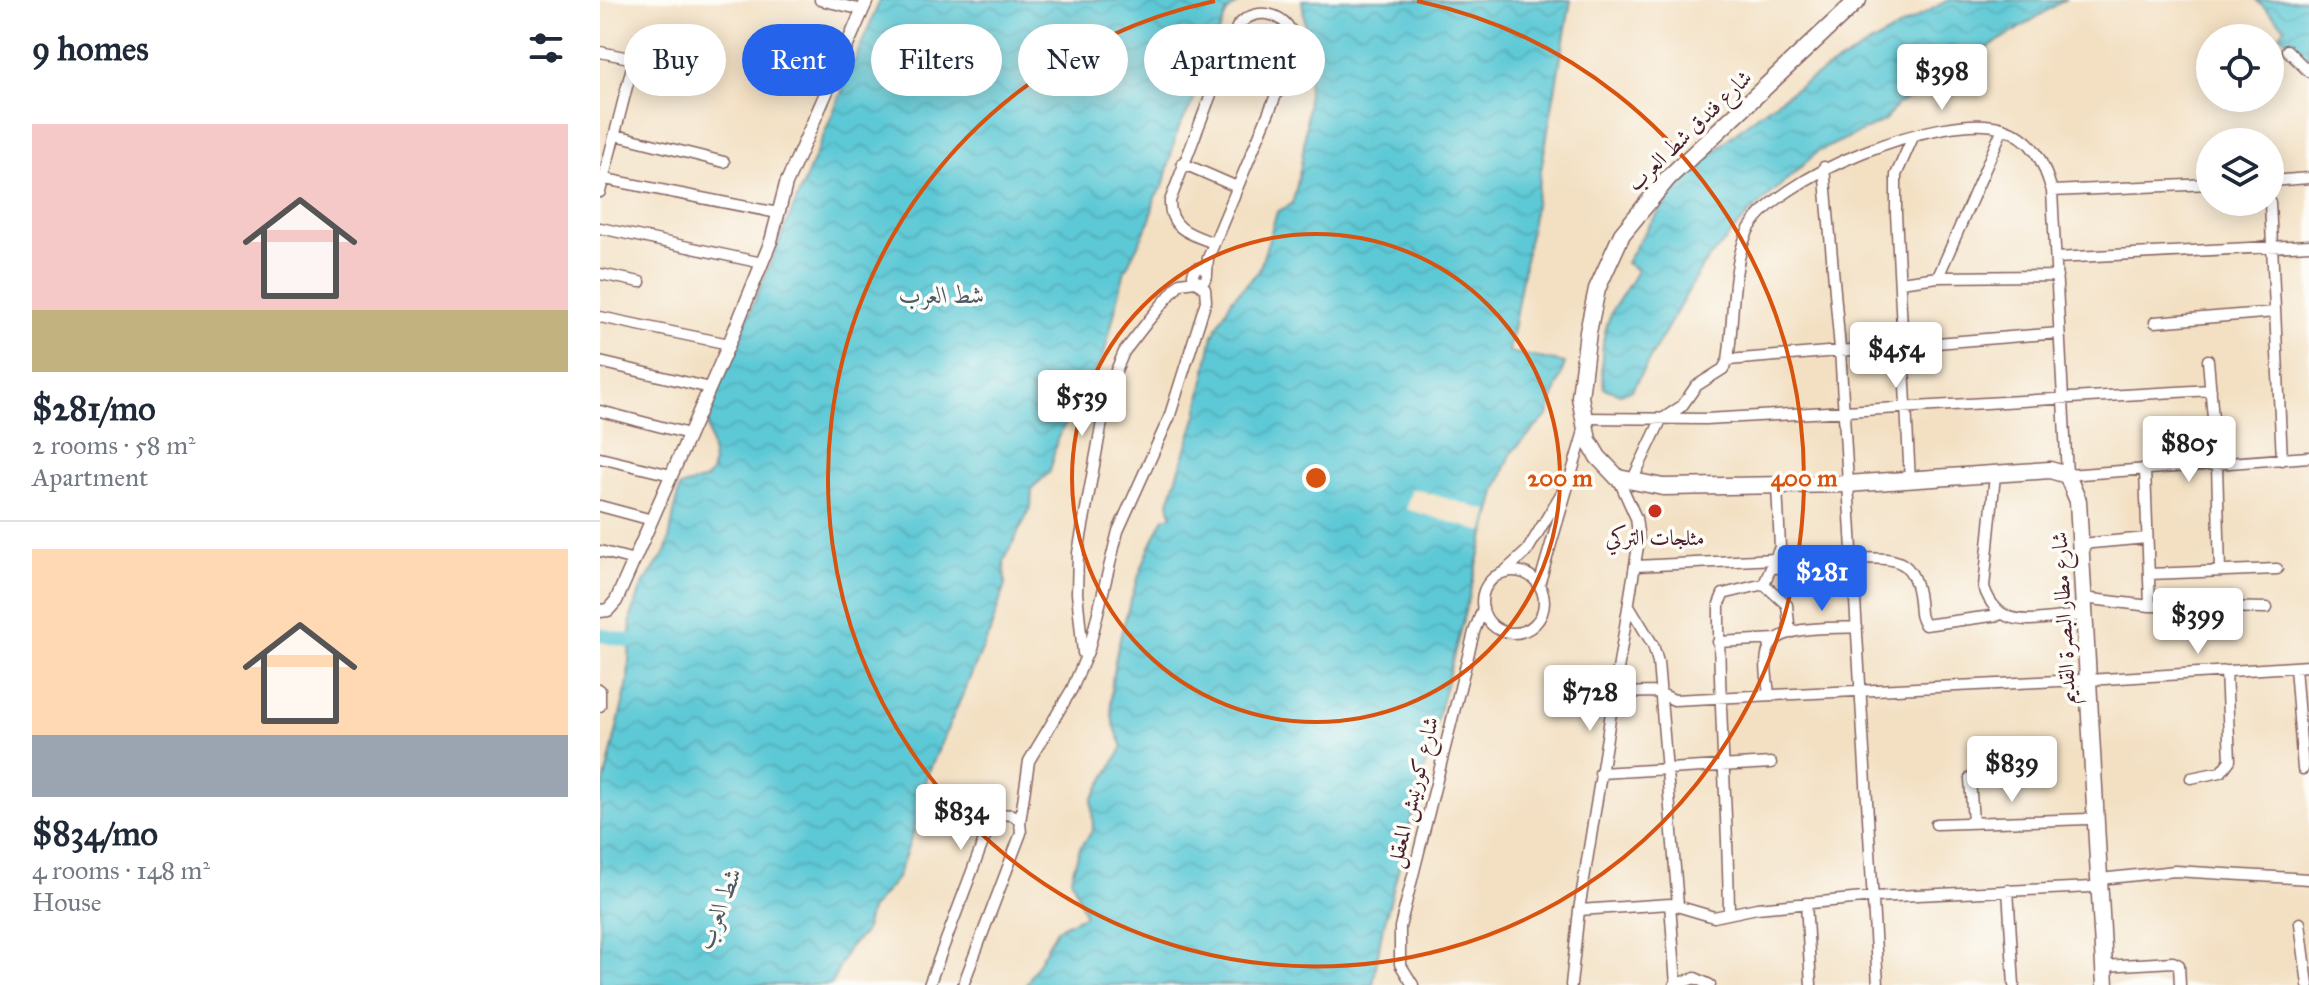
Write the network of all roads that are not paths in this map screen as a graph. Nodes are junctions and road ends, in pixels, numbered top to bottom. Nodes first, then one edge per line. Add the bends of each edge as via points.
1 (820, 0) edge
2 (1858, 0) edge
3 (865, 5) edge
4 (2287, 50) dead end
5 (600, 52) edge
6 (2309, 72) edge
7 (2003, 128) junction
8 (616, 135) junction
9 (1913, 137) junction
10 (724, 162) dead end
11 (1182, 163) junction
12 (1824, 167) junction
13 (603, 178) edge
14 (2309, 178) edge
15 (2284, 180) edge
16 (2196, 185) edge
17 (1237, 187) junction
18 (2052, 191) junction
19 (600, 192) edge
20 (778, 213) junction
21 (2271, 216) edge
22 (600, 228) edge
23 (1214, 243) junction
24 (2309, 245) edge
25 (2272, 247) junction
26 (2056, 258) junction
27 (762, 263) junction
28 (600, 274) edge
29 (1199, 275) junction
30 (2057, 276) junction
31 (1938, 277) junction
32 (640, 282) dead end
33 (1900, 282) junction
34 (2275, 312) junction
35 (600, 317) edge
36 (2155, 322) dead end
37 (2059, 333) junction
38 (729, 344) junction
39 (1903, 345) junction
40 (1840, 349) junction
41 (1728, 360) junction
42 (2208, 360) dead end
43 (600, 362) edge
44 (710, 388) junction
45 (2211, 390) junction
46 (2061, 397) junction
47 (1906, 406) junction
48 (1844, 410) junction
49 (600, 411) edge
50 (1661, 420) junction
51 (1583, 424) junction
52 (689, 434) junction
53 (2309, 457) edge
54 (600, 458) edge
55 (2282, 460) junction
56 (2217, 465) junction
57 (2145, 470) junction
58 (671, 475) junction
59 (1995, 475) junction
60 (1625, 481) junction
61 (1910, 481) junction
62 (2070, 482) junction
63 (1567, 484) junction
64 (1847, 484) junction
65 (1777, 486) junction
66 (600, 506) edge
67 (652, 520) junction
68 (2147, 538) junction
69 (2081, 544) junction
70 (600, 551) edge
71 (634, 560) junction
72 (1851, 562) junction
73 (1774, 564) junction
74 (1636, 566) junction
75 (2277, 569) dead end
76 (2220, 571) junction
77 (1501, 574) junction
78 (2149, 574) junction
79 (1764, 584) junction
80 (1539, 585) junction
81 (2083, 598) junction
82 (2150, 606) junction
83 (1630, 607) junction
84 (1483, 608) junction
85 (2267, 608) dead end
86 (600, 611) edge
87 (1999, 615) junction
88 (2075, 616) junction
89 (1857, 627) junction
90 (1790, 633) junction
91 (1777, 639) junction
92 (1718, 642) junction
93 (1083, 663) junction
94 (2309, 666) edge
95 (2295, 667) junction
96 (2226, 671) junction
97 (2084, 680) junction
98 (600, 690) edge
99 (1859, 691) junction
100 (1614, 693) junction
101 (1663, 695) junction
102 (1769, 695) junction
103 (1718, 698) junction
104 (600, 706) edge
105 (1771, 763) dead end
106 (1724, 765) junction
107 (1668, 767) junction
108 (2303, 769) dead end
109 (1600, 773) junction
110 (1970, 778) dead end
111 (2191, 778) dead end
112 (2088, 819) junction
113 (1020, 822) junction
114 (1973, 823) junction
115 (1936, 824) dead end
116 (2309, 879) edge
117 (2096, 883) junction
118 (2008, 890) junction
119 (1874, 897) junction
120 (1806, 903) junction
121 (1674, 904) junction
122 (1579, 910) junction
123 (1729, 913) junction
124 (2300, 923) dead end
125 (2104, 966) junction
126 (929, 985) edge
127 (963, 985) edge
128 (1413, 985) edge
129 (1571, 985) edge
130 (1675, 985) edge
131 (1710, 985) edge
132 (1811, 985) edge
133 (1878, 985) edge
134 (2014, 985) edge
135 (2094, 985) edge
136 (2105, 985) edge
137 (2180, 985) edge
138 (2308, 985) edge

1 - 3 street
2 - 51 main road, شارع فندق شط العرب via 1668,178 1622,234 1593,306 1580,397
3 - 20 street via 807,133
4 - 6 street
5 - 8 street via 634,59
7 - 9 street via 1967,124
7 - 18 street via 2037,151
7 - 31 street
8 - 10 street
8 - 13 street
9 - 12 street
9 - 33 street via 1896,175
11 - 17 street
11 - 17 street via 1237,27 1252,14 1273,13 1293,31 1294,52
11 - 23 street via 1171,215 1184,231
12 - 40 street
12 - 41 street via 1777,199 1748,231
13 - 19 street
13 - 20 street
14 - 15 street
16 - 18 street
17 - 23 street
18 - 26 street
20 - 27 street
21 - 25 street
22 - 27 street
23 - 29 street
24 - 25 street
25 - 26 street
25 - 34 street
26 - 30 street
27 - 38 street
28 - 32 street
29 - 93 street via 1207,294 1169,418 1118,531
29 - 93 street via 1180,283 1124,352 1108,389 1078,553
30 - 31 street
30 - 37 street
31 - 33 street
33 - 39 street
34 - 36 street
34 - 55 street
35 - 38 street
37 - 39 street
37 - 46 street
38 - 44 street
39 - 40 street
39 - 47 street
40 - 41 street
40 - 48 street
41 - 50 street
42 - 45 street
43 - 44 street
44 - 52 street
45 - 46 street
45 - 56 street
46 - 47 street
46 - 62 street
47 - 48 street
47 - 61 street
48 - 50 street
48 - 64 street
49 - 52 street
50 - 51 street
50 - 60 street
51 - 60 main road via 1598,457
51 - 63 street
52 - 58 street
53 - 55 street
54 - 58 street
55 - 56 street
56 - 57 street
56 - 76 street
57 - 62 street
57 - 68 street
58 - 67 street
59 - 61 main road
59 - 62 main road via 2050,470
59 - 87 street via 1984,587
60 - 65 main road via 1663,487
60 - 74 street via 1639,528
61 - 64 main road
62 - 69 main road, شارع مطار البصرة القديم via 2078,501
62 - 88 main road, شارع مطار البصرة القديم
63 - 77 street via 1527,551
63 - 80 street
64 - 65 main road
64 - 72 street
65 - 73 street via 1780,547
66 - 67 street
67 - 71 street
68 - 69 street
68 - 78 street
69 - 81 main road, شارع مطار البصرة القديم
70 - 71 street
71 - 86 street via 613,606
72 - 73 street
72 - 87 street via 1897,559 1909,568 1925,625
72 - 89 street
73 - 74 street
73 - 79 street
74 - 83 street
75 - 76 street
76 - 78 street
77 - 80 street via 1518,572
77 - 84 street via 1488,584
78 - 82 street
79 - 90 street via 1787,605
79 - 92 street via 1723,594
80 - 84 street via 1543,609 1529,629 1497,629
81 - 82 street
81 - 97 main road, شارع مطار البصرة القديم
82 - 85 street
83 - 100 street
83 - 101 street via 1656,651
84 - 128 street, شارع كورنيش المعقل via 1400,927 1400,964
87 - 88 street via 2010,620
88 - 97 main road, شارع مطار البصرة القديم
89 - 90 street
89 - 99 street
90 - 91 street
91 - 92 street
91 - 102 street via 1767,658
92 - 103 street
93 - 113 street via 1029,761
94 - 95 street
95 - 96 street
95 - 108 street
96 - 97 street
96 - 111 street via 2230,760 2221,772
97 - 99 street
97 - 112 main road, شارع مطار البصرة القديم
97 - 117 main road, شارع مطار البصرة القديم
98 - 104 street
99 - 102 street
99 - 119 street
100 - 101 street
100 - 109 street
101 - 103 street via 1674,700
101 - 107 street
102 - 103 street
103 - 106 street
105 - 106 street
106 - 107 street
106 - 123 street
107 - 109 street
107 - 121 street
109 - 122 street
110 - 114 street
112 - 114 street
112 - 117 main road, شارع مطار البصرة القديم
113 - 126 street via 1006,813 991,821
113 - 127 street via 1021,833
114 - 115 street
116 - 117 street via 2175,871
117 - 118 street
117 - 125 main road, شارع مطار البصرة القديم
117 - 135 main road, شارع مطار البصرة القديم
118 - 119 street
118 - 134 street
119 - 120 street
119 - 133 street
120 - 123 street
120 - 132 street
121 - 122 street
121 - 123 street via 1708,916
121 - 130 street
122 - 129 street
124 - 138 street
125 - 136 main road, شارع مطار البصرة القديم
125 - 137 street via 2173,962 2179,965
130 - 131 street via 1695,978

